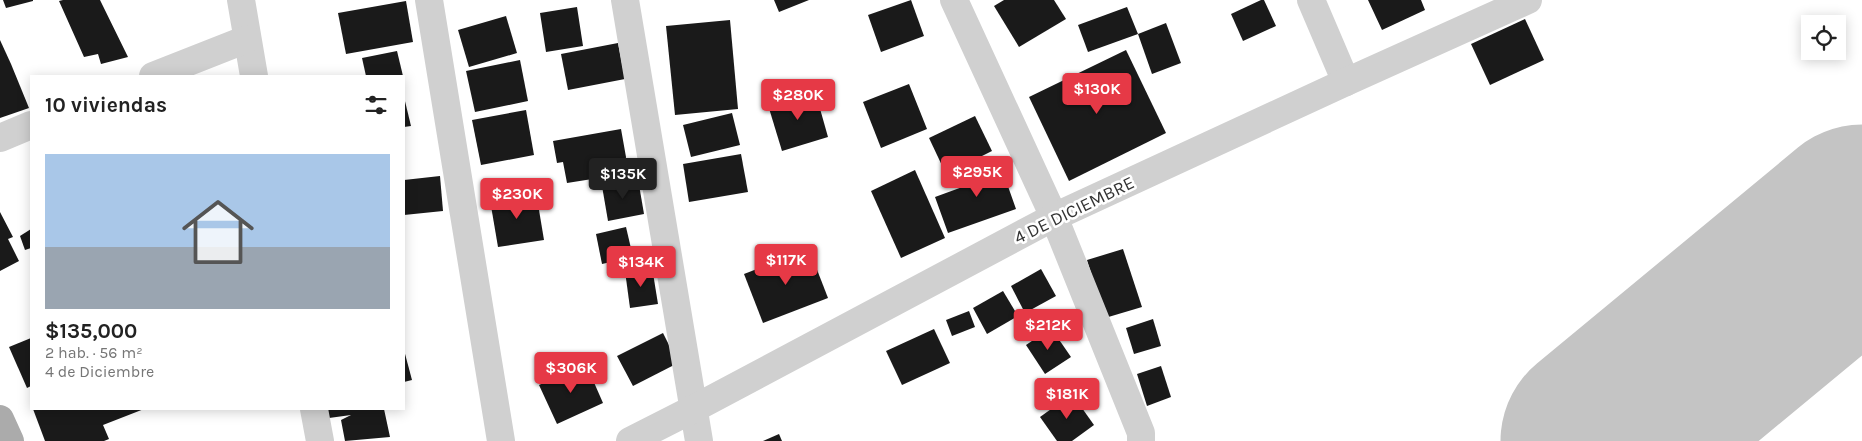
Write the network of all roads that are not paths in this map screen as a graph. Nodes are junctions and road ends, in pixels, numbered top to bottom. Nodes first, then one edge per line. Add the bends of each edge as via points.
1 (241, 0) edge
2 (429, 0) edge
3 (625, 0) edge
4 (954, 0) edge
5 (1311, 0) edge
6 (1528, 0) edge
7 (247, 38) junction
8 (155, 75) edge
9 (254, 75) edge
10 (1346, 82) junction
11 (30, 125) edge
12 (0, 138) edge
13 (1054, 218) junction
14 (695, 408) junction
15 (314, 410) edge
16 (0, 419) edge
17 (10, 441) edge
18 (320, 441) edge
19 (501, 441) edge
20 (630, 441) edge
21 (699, 441) edge
22 (1141, 441) edge

1 - 7 street
2 - 19 street
3 - 14 street
4 - 13 street
5 - 10 street
6 - 10 street, 4 DE DICIEMBRE
7 - 8 street
7 - 9 street
10 - 13 street, 4 DE DICIEMBRE
11 - 12 street
13 - 14 street, 4 DE DICIEMBRE
13 - 22 street via 1141,433
14 - 20 street, 4 DE DICIEMBRE
14 - 21 street
15 - 18 street
16 - 17 main road

